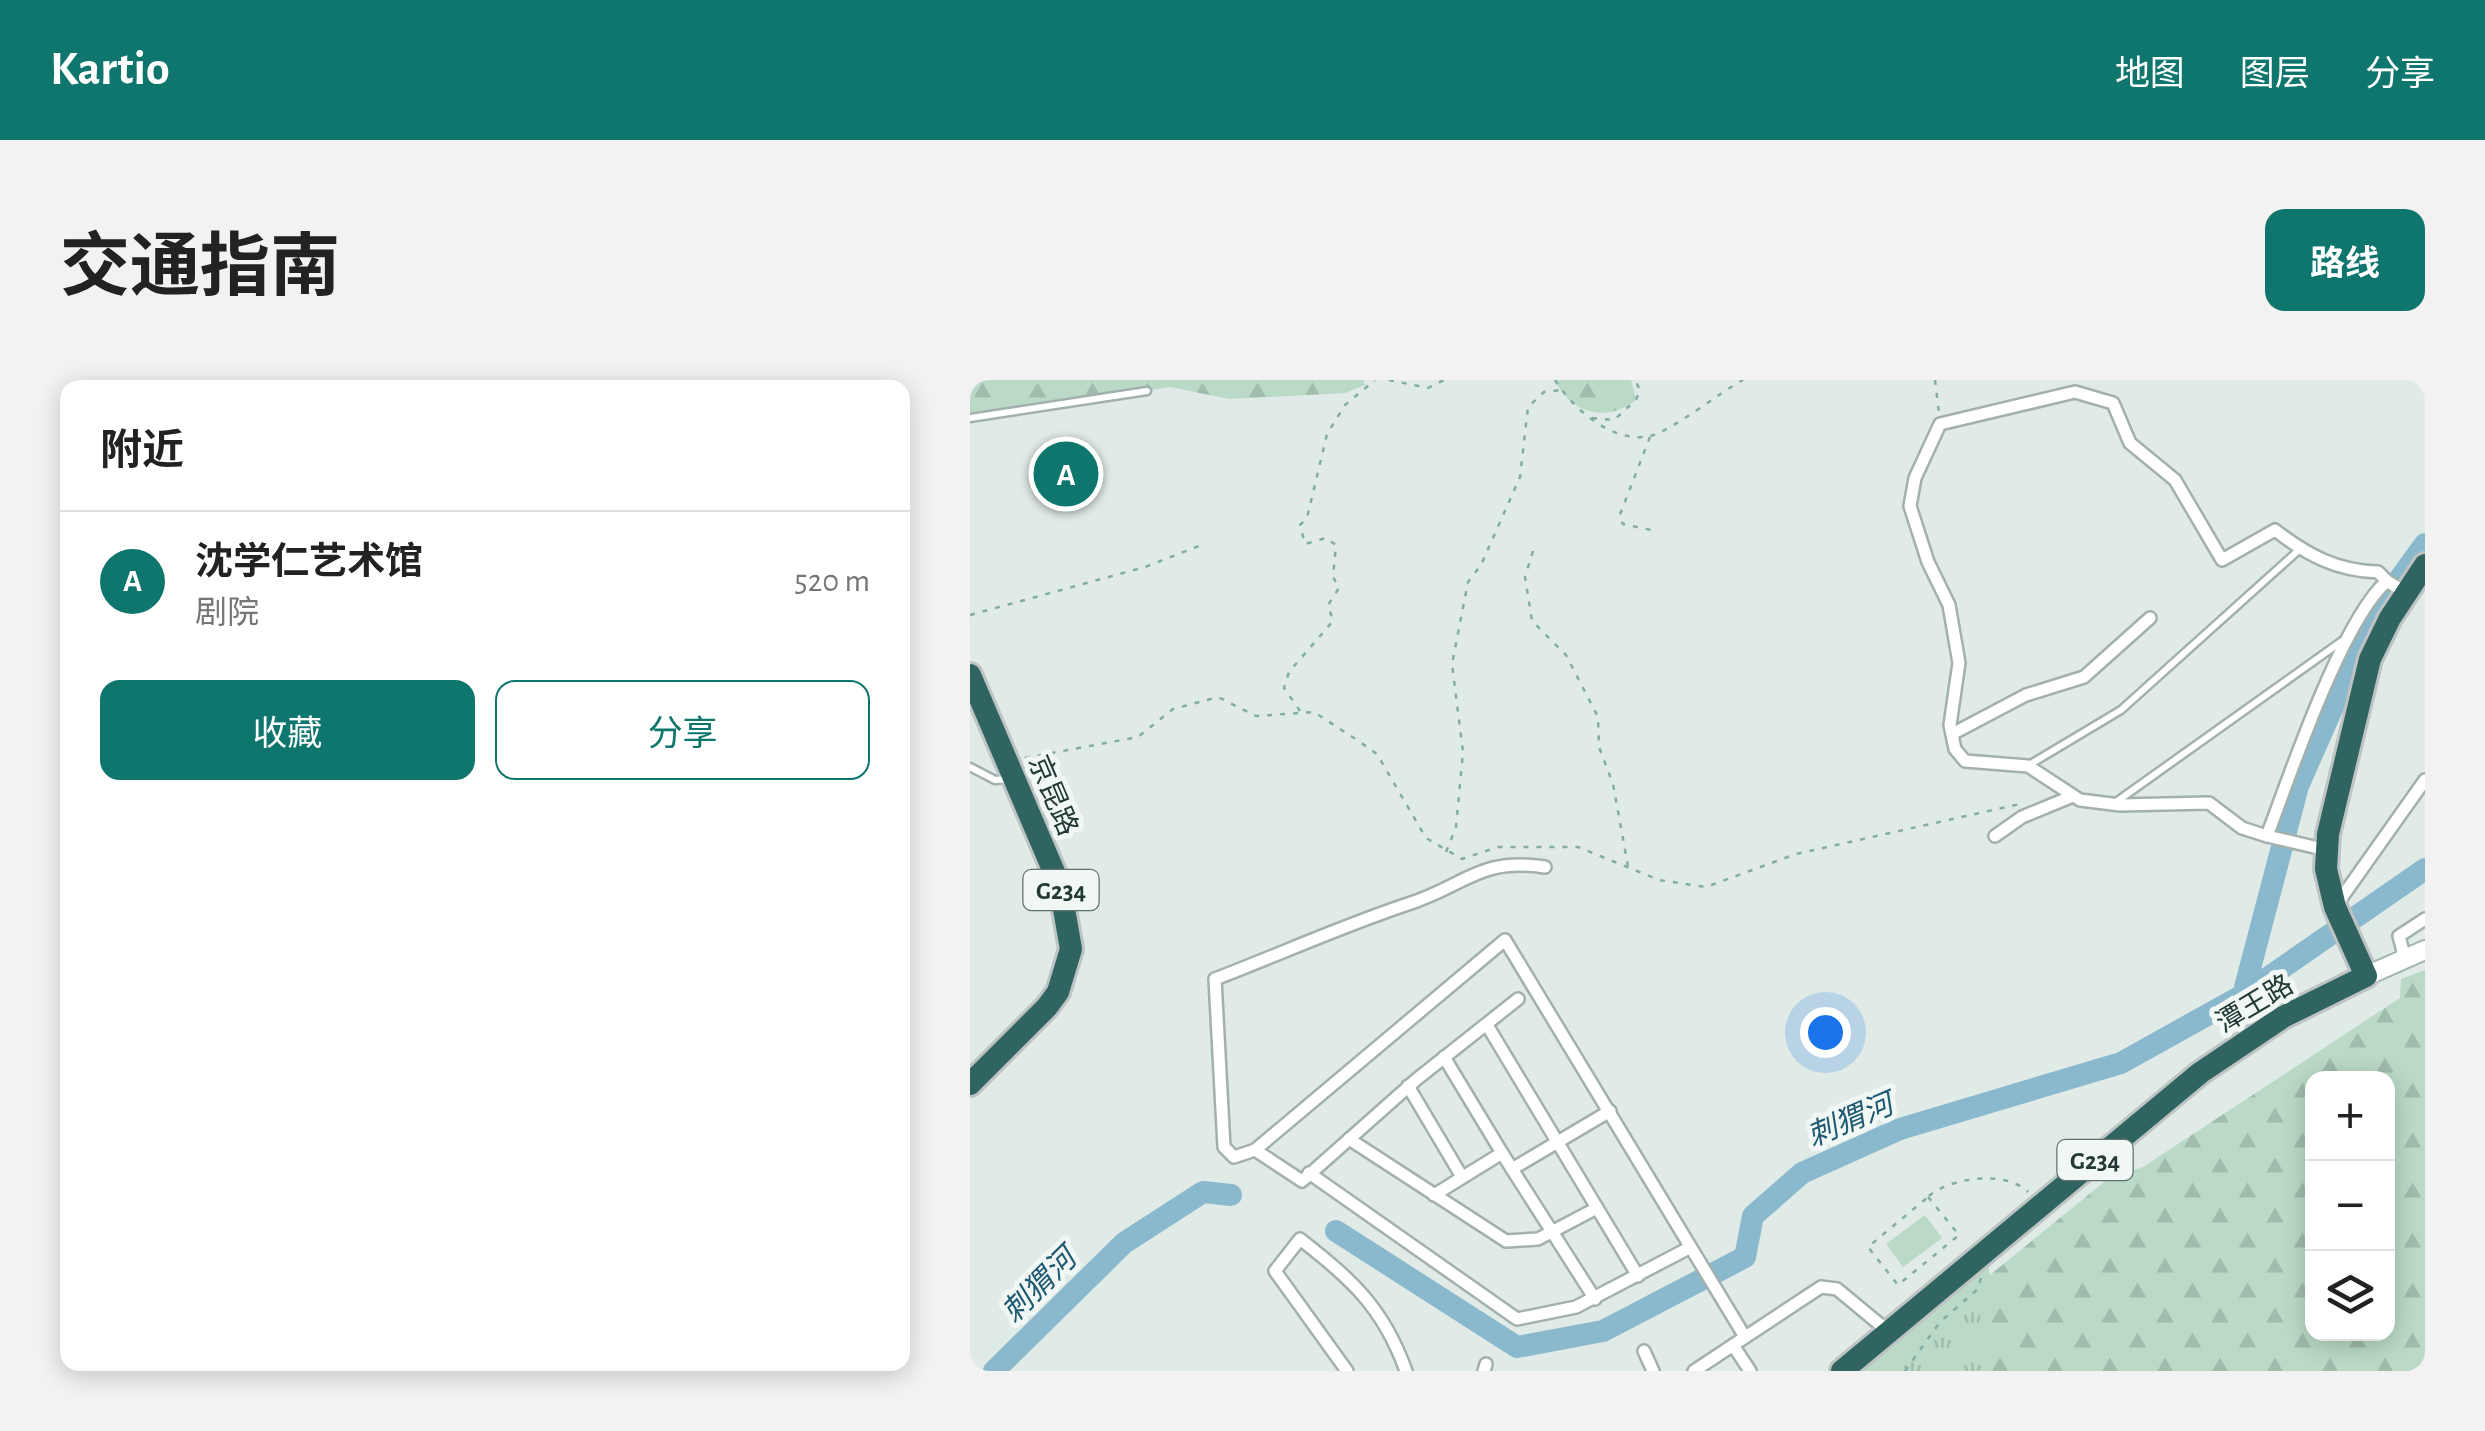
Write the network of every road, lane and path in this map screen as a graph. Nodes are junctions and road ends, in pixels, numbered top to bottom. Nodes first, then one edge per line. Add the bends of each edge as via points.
1 (1374, 380) edge
2 (1389, 380) edge
3 (1444, 380) edge
4 (1555, 380) edge
5 (1635, 380) edge
6 (1744, 380) edge
7 (1936, 380) edge
8 (1561, 390) junction
9 (1147, 391) dead end
10 (970, 418) edge
11 (1590, 418) junction
12 (1940, 424) junction
13 (1651, 436) junction
14 (1651, 530) dead end
15 (1199, 546) dead end
16 (2300, 549) junction
17 (1533, 551) dead end
18 (2425, 566) edge
19 (2397, 587) junction
20 (970, 614) edge
21 (2150, 618) dead end
22 (2352, 635) junction
23 (970, 675) edge
24 (1302, 712) junction
25 (1952, 734) junction
26 (2028, 766) junction
27 (970, 767) edge
28 (1010, 768) junction
29 (2425, 780) edge
30 (2073, 796) junction
31 (2414, 797) junction
32 (2114, 804) junction
33 (2425, 806) edge
34 (2056, 807) junction
35 (1995, 836) dead end
36 (2268, 836) junction
37 (2326, 850) junction
38 (1446, 852) junction
39 (1545, 867) dead end
40 (1628, 868) junction
41 (2335, 907) junction
42 (2425, 919) edge
43 (2425, 950) edge
44 (2405, 959) junction
45 (2366, 976) junction
46 (1518, 999) dead end
47 (1486, 1024) junction
48 (1444, 1058) junction
49 (970, 1084) edge
50 (1408, 1086) junction
51 (1610, 1111) junction
52 (1348, 1139) junction
53 (1557, 1142) junction
54 (1255, 1150) junction
55 (1502, 1153) junction
56 (1512, 1168) junction
57 (1310, 1174) junction
58 (1462, 1177) junction
59 (1434, 1195) junction
60 (1928, 1198) junction
61 (2040, 1206) junction
62 (1597, 1208) junction
63 (1552, 1232) junction
64 (1688, 1248) junction
65 (1978, 1258) junction
66 (1638, 1276) junction
67 (1595, 1299) junction
68 (1889, 1332) junction
69 (1745, 1337) junction
70 (1733, 1345) junction
71 (1644, 1351) dead end
72 (1347, 1371) edge
73 (1406, 1371) edge
74 (1653, 1371) edge
75 (1694, 1371) edge
76 (1750, 1371) edge
77 (1842, 1371) edge
78 (1905, 1371) edge

1 - 24 path via 1345,404 1327,434 1308,518 1300,525 1304,544 1326,538 1336,545 1332,578 1339,588 1328,605 1333,620 1288,672 1284,688
2 - 3 path via 1428,388
4 - 8 path
5 - 11 path via 1636,400 1614,420
6 - 13 path
7 - 12 path
8 - 11 path
8 - 38 path via 1544,392 1528,407 1520,476 1468,582 1452,664 1462,769 1456,827
9 - 10 lane
11 - 13 path via 1615,433
12 - 16 street via 2088,392 2113,402 2130,444 2174,480 2222,560 2275,530
12 - 25 street via 1910,506 1949,605 1960,663
13 - 14 path via 1619,516 1623,524
15 - 20 path
16 - 19 street via 2336,566 2378,572
16 - 26 lane via 2121,710
17 - 40 path via 1525,577 1532,621 1566,655 1598,717
18 - 19 highway
19 - 22 street via 2376,591
19 - 37 highway via 2370,659
21 - 25 street via 2084,677 2026,695
22 - 32 lane
22 - 36 street
23 - 28 highway, 京昆路 / G234
24 - 28 path via 1256,716 1218,696 1172,709 1138,736
24 - 38 path via 1314,712 1377,754 1426,838
25 - 26 street via 1965,762
26 - 30 street
27 - 28 lane via 995,780
28 - 49 highway, 京昆路 / G234 via 1060,886 1071,949 1058,992
29 - 31 street
30 - 32 street
30 - 34 street
31 - 33 street
31 - 41 street
32 - 36 street via 2209,804 2242,828
34 - 35 street via 2022,817
34 - 40 path via 2020,804 1819,848 1706,886 1688,887
36 - 37 street
37 - 41 highway
38 - 40 path via 1462,858 1498,847 1578,847
39 - 54 street via 1511,862 1484,868 1214,979 1224,1147 1234,1157
41 - 45 highway
42 - 44 street via 2400,936
43 - 44 main road
44 - 45 main road
45 - 61 highway, 潭王路 / G234 via 2283,1017 2200,1073
46 - 47 street
47 - 48 street
47 - 53 street
48 - 50 street
48 - 55 street
50 - 52 street
50 - 58 street
51 - 53 street
51 - 54 street via 1506,940
51 - 64 street
52 - 57 street
52 - 59 street
53 - 56 street
53 - 62 street
54 - 57 street via 1302,1181
55 - 56 street
55 - 58 street
56 - 63 street
57 - 67 street via 1518,1318
58 - 59 street
59 - 63 street via 1506,1241 1519,1244
60 - 60 path via 1959,1235 1898,1285 1868,1247
60 - 61 path via 1960,1182 1996,1179 2024,1187
61 - 65 highway, 潭王路 / G234
62 - 63 street
62 - 66 street
63 - 67 street
64 - 66 street
64 - 69 street
65 - 68 highway, 潭王路 / G234
65 - 78 path via 1978,1289 1940,1322
66 - 67 street
68 - 69 street via 1837,1289 1821,1288
68 - 77 highway, 潭王路 / G234
69 - 70 street
70 - 75 street
70 - 76 street
71 - 74 street
72 - 73 street via 1274,1272 1300,1239 1360,1286 1394,1337

